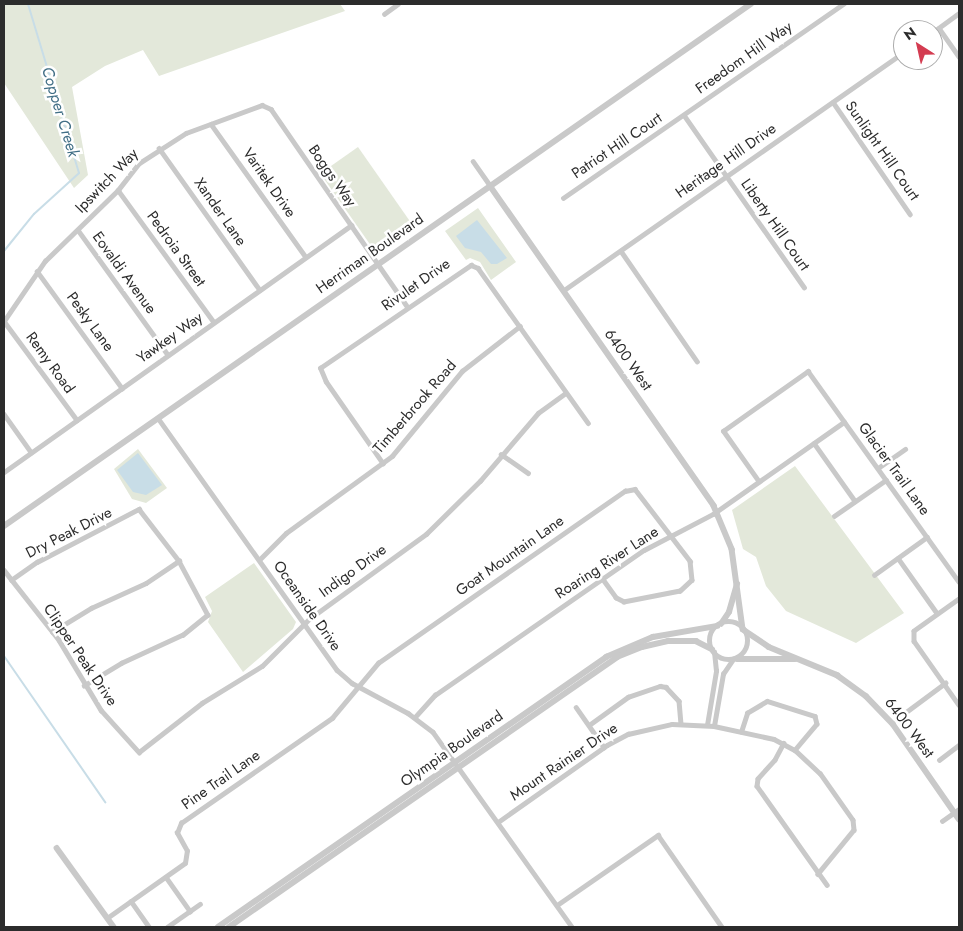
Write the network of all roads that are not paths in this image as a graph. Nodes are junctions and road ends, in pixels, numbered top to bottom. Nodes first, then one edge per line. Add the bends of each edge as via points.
1 (398, 4) edge
2 (751, 4) edge
3 (843, 4) edge
4 (959, 13) edge
5 (384, 14) dead end
6 (943, 25) edge
7 (943, 34) edge
8 (959, 57) edge
9 (893, 60) edge
10 (833, 102) junction
11 (265, 105) joint
12 (684, 115) junction
13 (211, 124) junction
14 (159, 148) junction
15 (473, 160) dead end
16 (726, 177) junction
17 (491, 187) junction
18 (118, 190) junction
19 (564, 198) dead end
20 (910, 214) dead end
21 (351, 225) junction
22 (78, 230) junction
23 (621, 252) junction
24 (306, 257) junction
25 (377, 264) junction
26 (37, 271) junction
27 (804, 287) dead end
28 (260, 290) junction
29 (564, 290) junction
30 (407, 306) junction
31 (4, 321) edge
32 (214, 322) junction
33 (520, 326) junction
34 (168, 355) junction
35 (697, 361) dead end
36 (122, 388) junction
37 (566, 393) junction
38 (4, 414) edge
39 (158, 418) junction
40 (77, 420) junction
41 (844, 422) junction
42 (588, 423) dead end
43 (814, 443) junction
44 (905, 449) dead end
45 (31, 452) junction
46 (501, 454) junction
47 (383, 464) junction
48 (878, 468) junction
49 (4, 472) edge
50 (528, 473) dead end
51 (886, 480) junction
52 (759, 482) junction
53 (855, 501) junction
54 (717, 511) junction
55 (834, 516) dead end
56 (4, 526) edge
57 (670, 536) junction
58 (927, 537) junction
59 (898, 558) junction
60 (259, 560) junction
61 (179, 561) junction
62 (4, 570) edge
63 (874, 575) dead end
64 (602, 579) junction
65 (11, 580) junction
66 (959, 582) edge
67 (737, 584) junction
68 (959, 599) edge
69 (937, 613) junction
70 (304, 624) junction
71 (718, 626) junction
72 (744, 630) junction
73 (52, 632) junction
74 (713, 651) junction
75 (734, 659) junction
76 (795, 659) junction
77 (945, 683) junction
78 (84, 686) junction
79 (358, 687) junction
80 (959, 705) edge
81 (576, 707) dead end
82 (906, 712) dead end
83 (415, 717) junction
84 (681, 723) junction
85 (589, 725) junction
86 (711, 726) junction
87 (741, 732) junction
88 (784, 743) junction
89 (959, 745) edge
90 (604, 747) junction
91 (796, 750) junction
92 (139, 752) joint
93 (939, 760) dead end
94 (457, 764) junction
95 (957, 811) edge
96 (959, 819) edge
97 (942, 821) dead end
98 (498, 822) junction
99 (57, 848) dead end
100 (818, 874) junction
101 (166, 877) junction
102 (827, 884) dead end
103 (131, 901) junction
104 (200, 904) dead end
105 (557, 905) junction
106 (190, 911) junction
107 (107, 918) junction
108 (114, 927) edge
109 (149, 927) edge
110 (167, 927) edge
111 (218, 927) edge
112 (228, 927) edge
113 (572, 927) edge
114 (722, 927) edge

1 - 5 street
2 - 17 street, Herriman Boulevard
3 - 12 street, Freedom Hill Way
4 - 6 street
7 - 8 street
9 - 10 street, Heritage Hill Drive
10 - 16 street, Heritage Hill Drive
10 - 20 street, Sunlight Hill Court
11 - 13 street, Ipswitch Way
11 - 21 street, Boggs Way via 271,109
12 - 16 street, Liberty Hill Court
12 - 19 street, Patriot Hill Court
13 - 14 street, Ipswitch Way
13 - 24 street, Varitek Drive
14 - 18 street, Ipswitch Way via 138,164
14 - 28 street, Xander Lane
15 - 17 street, 6400 West
16 - 23 street, Heritage Hill Drive
16 - 27 street, Liberty Hill Court
17 - 25 street, Herriman Boulevard
17 - 29 street, 6400 West
18 - 22 street, Ipswitch Way
18 - 32 street, Pedroia Street
21 - 24 street, Yawkey Way
21 - 25 street, Boggs Way
22 - 26 street, Ipswitch Way
22 - 34 street, Eovaldi Avenue
23 - 29 street, Heritage Hill Drive
23 - 35 street
24 - 28 street, Yawkey Way
25 - 30 street, Boggs Way
25 - 39 street, Herriman Boulevard
26 - 31 street, Ipswitch Way
26 - 36 street, Pesky Lane
28 - 32 street, Yawkey Way
29 - 54 street, 6400 West
30 - 33 street, Rivulet Drive via 471,265 478,268
30 - 47 street, Rivulet Drive via 320,368 326,382
31 - 40 street, Remy Road
32 - 34 street, Yawkey Way
33 - 37 street, Rivulet Drive
33 - 47 street, Timberbrook Road via 462,371 404,444
34 - 36 street, Yawkey Way
36 - 40 street, Yawkey Way
37 - 42 street, Rivulet Drive
37 - 46 street, Indigo Drive via 538,413
38 - 45 street
39 - 56 street, Herriman Boulevard
39 - 60 street, Oceanside Drive
40 - 45 street, Yawkey Way
41 - 43 street, Roaring River Lane
41 - 48 street, Glacier Trail Lane
41 - 52 street, Glacier Trail Lane via 808,371 723,431
43 - 52 street, Roaring River Lane
43 - 53 street
44 - 48 street
45 - 49 street, Yawkey Way
46 - 50 street
46 - 70 street, Indigo Drive via 480,481 432,529
47 - 60 street, Timberbrook Road via 286,533
48 - 51 street, Glacier Trail Lane
51 - 53 street
51 - 58 street, Glacier Trail Lane
52 - 54 street, Roaring River Lane
53 - 55 street
54 - 57 street, Roaring River Lane
54 - 67 street, 6400 West via 732,550
57 - 64 street, Roaring River Lane
57 - 64 street, Goat Mountain Lane via 692,567 692,580 686,588 622,602
57 - 79 street, Goat Mountain Lane via 640,492 627,489 378,664
58 - 59 street
58 - 66 street, Glacier Trail Lane
59 - 63 street
59 - 69 street
60 - 70 street, Oceanside Drive
61 - 65 street, Dry Peak Drive via 139,509 37,562
61 - 73 street
61 - 78 street via 208,615 183,635 122,663
62 - 65 street, Clipper Peak Drive
64 - 83 street, Roaring River Lane via 432,697
65 - 73 street, Clipper Peak Drive
67 - 71 street, 6400 West via 729,612
67 - 72 street, 6400 West
68 - 69 street
69 - 77 street via 918,626 914,641
70 - 79 street, Oceanside Drive via 338,670
70 - 92 street, Indigo Drive via 262,666 202,703
71 - 72 street via 730,622
71 - 74 street via 710,638
71 - 94 street, Olympia Boulevard via 653,637 615,652
72 - 75 street via 746,649
72 - 76 street, 6400 West via 763,644
73 - 78 street, Clipper Peak Drive
74 - 75 street via 722,659
74 - 86 street via 716,671
74 - 94 street, Olympia Boulevard via 696,641 676,640 650,644 625,654
75 - 76 street, 6400 West
75 - 86 street via 723,674
76 - 95 street, 6400 West via 837,675 870,699 893,724
77 - 80 street
77 - 82 street
78 - 92 street, Clipper Peak Drive
79 - 83 street, Oceanside Drive
79 - 101 street, Pine Trail Lane via 332,718 179,825 177,835 187,851 187,859
81 - 85 street
83 - 94 street, Oceanside Drive via 432,732
84 - 85 street via 679,700 666,687 660,686 628,698
84 - 86 street, Mount Rainier Drive
84 - 90 street, Mount Rainier Drive via 642,728
85 - 90 street
86 - 87 street, Mount Rainier Drive
87 - 88 street, Mount Rainier Drive
87 - 91 street via 746,715 767,701 817,719 817,724
88 - 91 street, Mount Rainier Drive
88 - 100 street via 756,786
89 - 93 street
90 - 98 street, Mount Rainier Drive
91 - 100 street, Mount Rainier Drive via 820,773 855,824 854,830
94 - 98 street, Oceanside Drive
94 - 111 street, Olympia Boulevard
94 - 112 street, Olympia Boulevard
95 - 96 street, 6400 West
95 - 97 street
98 - 105 street, Oceanside Drive
99 - 107 street
100 - 102 street
101 - 103 street, Pine Trail Lane
101 - 106 street
103 - 107 street, Pine Trail Lane
103 - 109 street
104 - 106 street
105 - 113 street, Oceanside Drive
105 - 114 street via 658,836
106 - 110 street
107 - 108 street

